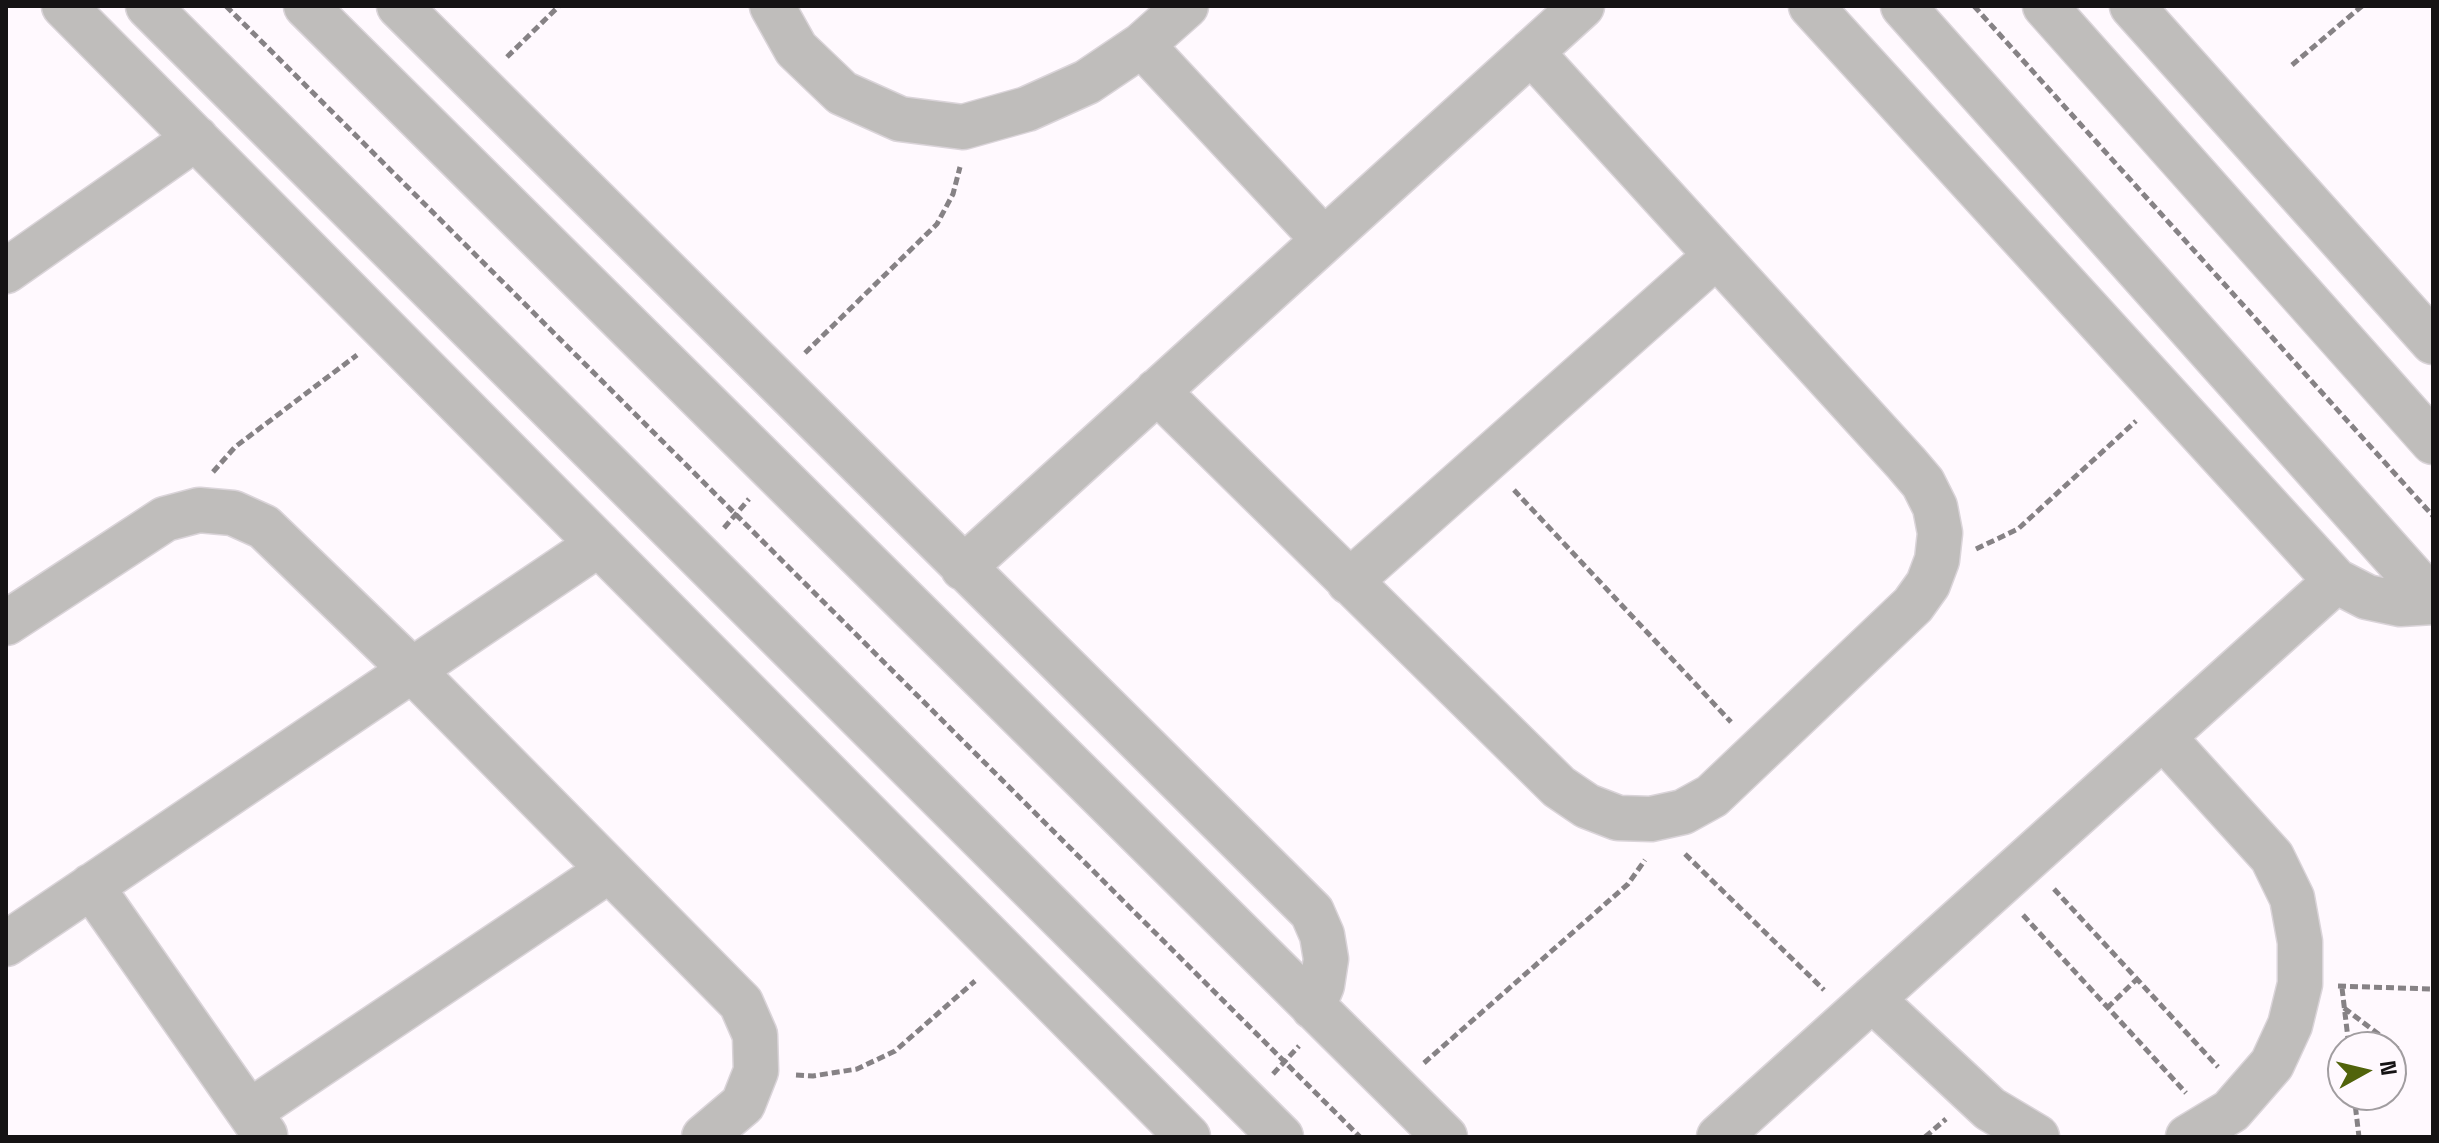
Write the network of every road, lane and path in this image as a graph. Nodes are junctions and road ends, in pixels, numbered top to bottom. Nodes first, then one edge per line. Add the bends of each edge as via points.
1 (64, 6) edge
2 (148, 6) edge
3 (226, 6) edge
4 (306, 6) edge
5 (399, 6) edge
6 (559, 6) edge
7 (772, 6) edge
8 (1186, 6) edge
9 (1582, 6) edge
10 (1811, 6) edge
11 (1903, 6) edge
12 (1974, 6) edge
13 (2045, 6) edge
14 (2132, 6) edge
15 (2362, 6) edge
16 (1142, 45) junction
17 (1531, 52) junction
18 (2292, 65) dead end
19 (477, 85) junction
20 (963, 127) junction
21 (522, 131) junction
22 (196, 138) junction
23 (477, 177) junction
24 (1324, 240) junction
25 (1716, 256) junction
26 (6, 271) edge
27 (388, 331) junction
28 (2433, 342) edge
29 (776, 382) junction
30 (1157, 391) junction
31 (2166, 394) junction
32 (2433, 442) edge
33 (1486, 460) junction
34 (774, 472) junction
35 (199, 510) junction
36 (735, 516) junction
37 (2433, 516) edge
38 (599, 544) junction
39 (699, 556) junction
40 (1937, 560) junction
41 (963, 568) junction
42 (2336, 581) junction
43 (1349, 582) junction
44 (2433, 601) edge
45 (6, 623) edge
46 (412, 670) junction
47 (816, 673) junction
48 (769, 715) junction
49 (2163, 737) junction
50 (1759, 752) junction
51 (1651, 819) junction
52 (608, 871) junction
53 (2012, 873) junction
54 (91, 886) junction
55 (1034, 889) junction
56 (6, 944) edge
57 (996, 944) junction
58 (2137, 979) junction
59 (2321, 985) junction
60 (2433, 989) edge
61 (1862, 1008) junction
62 (2107, 1008) junction
63 (2344, 1008) junction
64 (1319, 1013) junction
65 (2347, 1031) edge
66 (2374, 1031) edge
67 (1285, 1061) junction
68 (756, 1071) junction
69 (1395, 1088) junction
70 (1247, 1102) junction
71 (2356, 1111) edge
72 (2216, 1119) edge
73 (258, 1124) edge
74 (704, 1137) edge
75 (1188, 1137) edge
76 (1281, 1137) edge
77 (1360, 1137) edge
78 (1445, 1137) edge
79 (1719, 1137) edge
80 (2037, 1137) edge
81 (2359, 1137) edge

1 - 22 street
2 - 39 street
3 - 36 path
4 - 23 street
5 - 19 street
6 - 19 path
7 - 20 street via 796,49 842,93 900,119
8 - 16 street
9 - 17 street
10 - 31 street
11 - 44 street
12 - 37 path
13 - 32 street
14 - 28 street
15 - 18 path
16 - 20 street via 1063,93
16 - 24 street
17 - 24 street
17 - 25 street
19 - 21 street
20 - 29 path via 959,172 937,224
21 - 23 street
21 - 29 street
22 - 26 street
22 - 27 street
23 - 34 street
24 - 30 street
25 - 33 street
25 - 40 street via 1923,483 1940,533
27 - 35 path via 235,447 211,475
27 - 38 street
29 - 41 street
30 - 41 street
30 - 43 street
31 - 40 path via 2018,529
31 - 42 street
33 - 43 street
33 - 50 path
34 - 36 path
34 - 64 street
35 - 45 street via 165,519
35 - 46 street via 233,513 264,527
36 - 39 path
36 - 67 path
38 - 46 street
38 - 48 street
39 - 47 street
40 - 50 street via 1913,605
41 - 64 street via 1312,912 1326,959
42 - 44 street via 2367,597 2400,604
42 - 49 street
43 - 51 street via 1559,787 1618,818
46 - 52 street
46 - 54 street
47 - 48 street
47 - 55 street
48 - 57 street
49 - 53 street
49 - 59 street via 2272,857 2292,898 2300,942
50 - 51 street via 1712,796 1683,812
51 - 61 path
51 - 69 path via 1647,855 1628,884
52 - 68 street via 741,1003 755,1035
52 - 73 street
53 - 58 path
53 - 61 street
53 - 62 path
54 - 56 street
54 - 73 street
55 - 57 street
55 - 70 street
57 - 68 path via 895,1051 857,1069 813,1076
57 - 75 street
58 - 62 path
58 - 72 path
59 - 60 path
59 - 63 path
59 - 72 street via 2290,1025 2272,1064
61 - 79 street
61 - 80 street via 1990,1109
62 - 72 path
63 - 65 path
63 - 66 path
64 - 67 path
64 - 69 street
67 - 70 path
67 - 77 path
68 - 74 street via 743,1104
69 - 78 street
70 - 76 street
71 - 81 path

